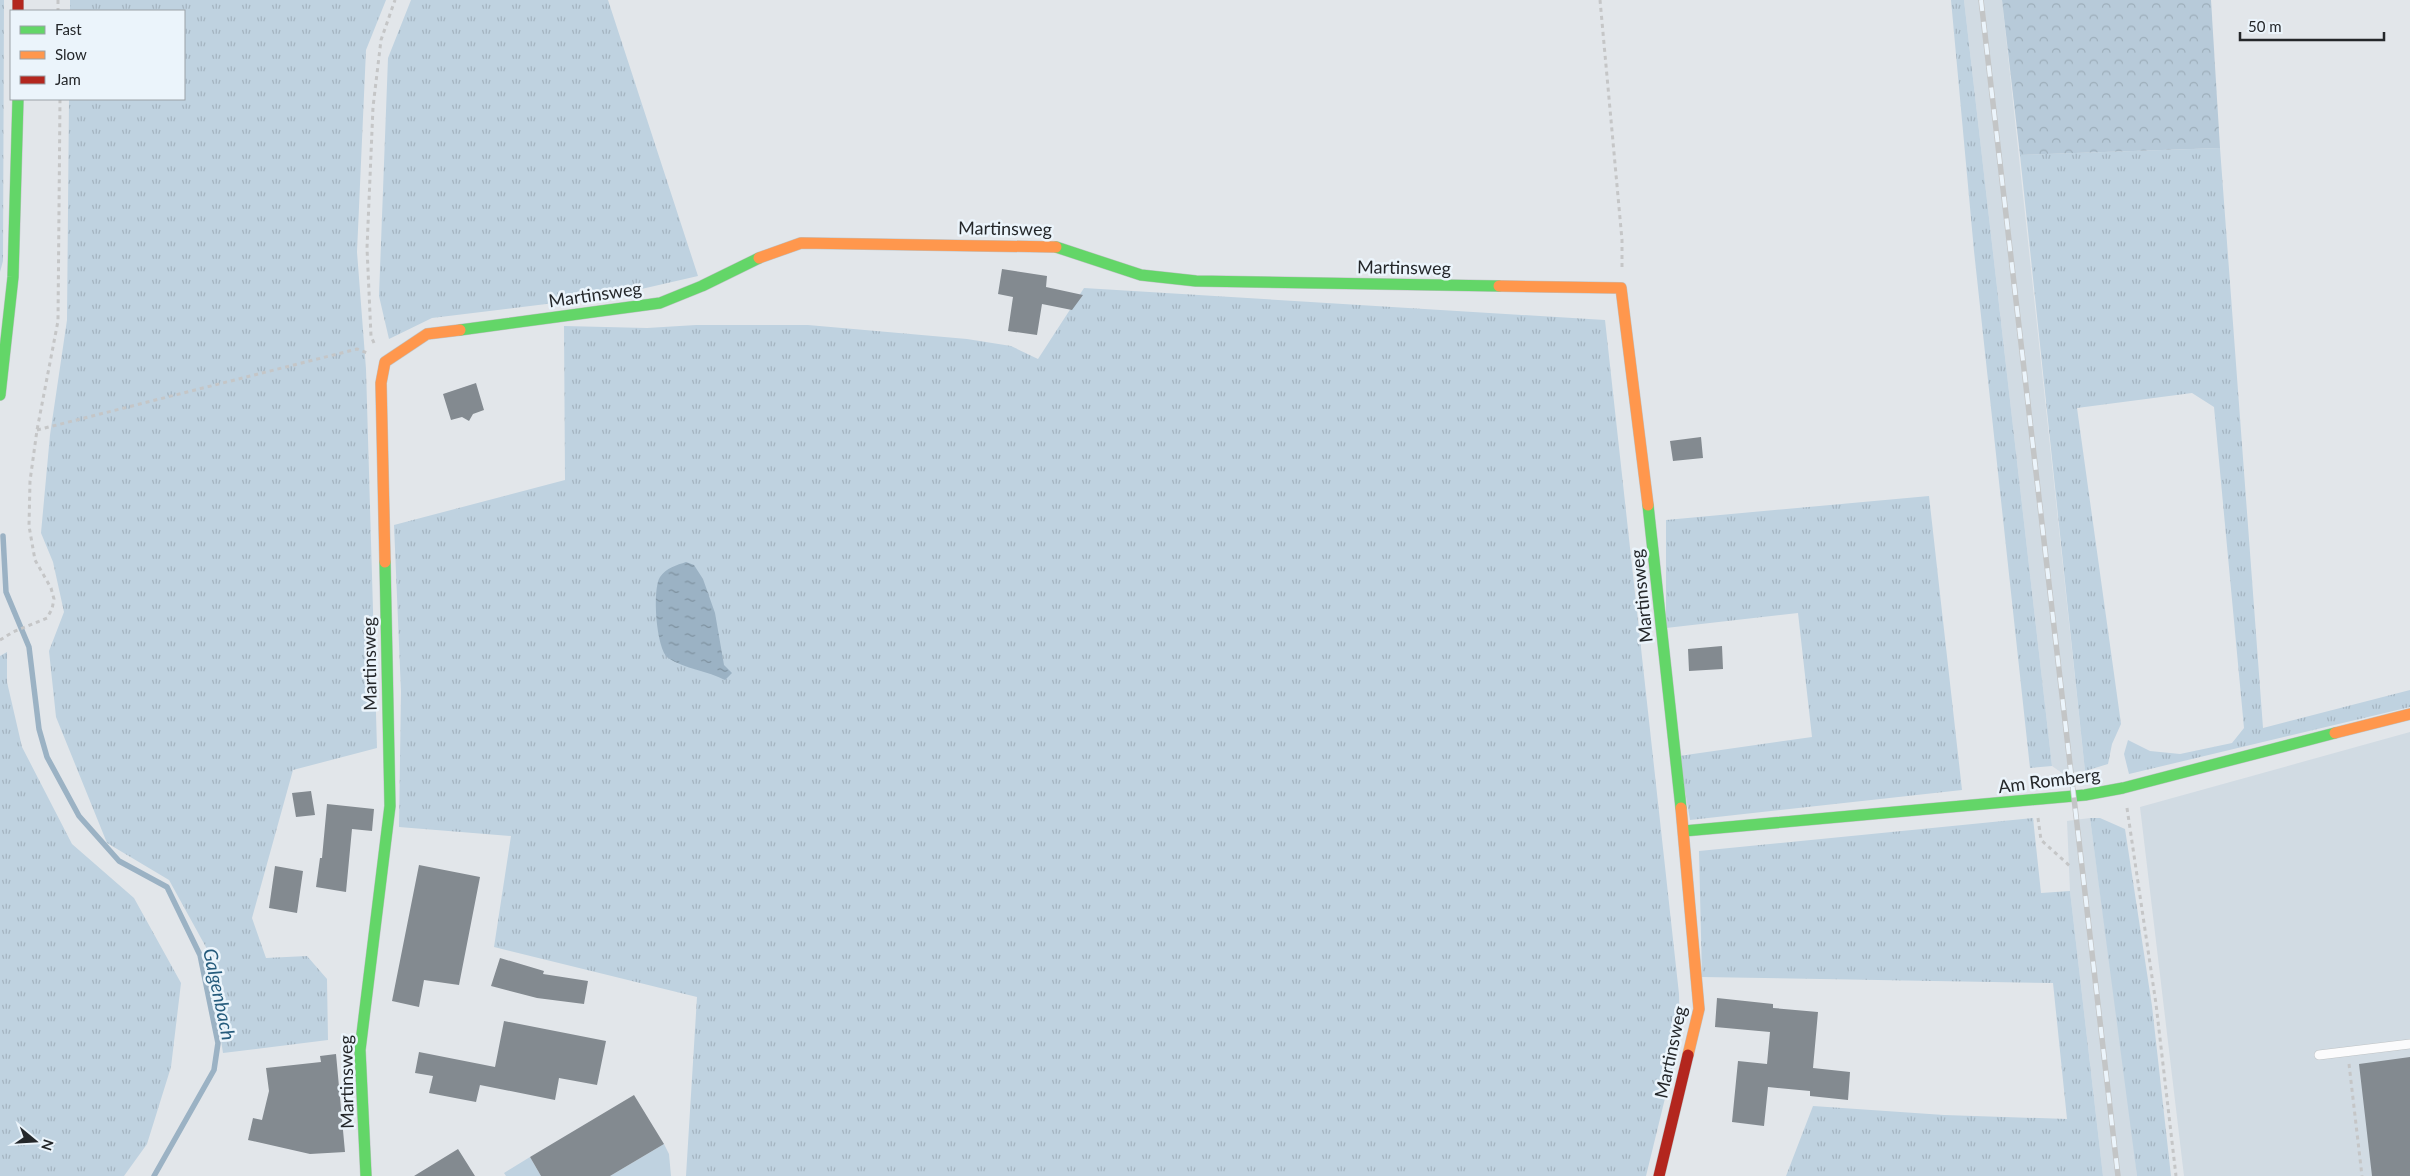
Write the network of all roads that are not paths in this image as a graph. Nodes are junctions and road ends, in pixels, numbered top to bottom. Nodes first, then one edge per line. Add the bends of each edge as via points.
1 (18, 100) edge
2 (0, 395) edge
3 (2410, 714) edge
4 (1684, 831) junction
5 (2410, 1044) edge
6 (2319, 1054) dead end
7 (366, 1176) edge
8 (1659, 1176) edge

1 - 2 street via 13,277
3 - 4 street, Am Romberg via 2123,788 2064,798
4 - 7 street, Martinsweg via 1645,472 1621,288 1196,281 1141,275 1060,247 801,243 766,254 660,303 427,334 385,362 381,383 390,806 360,1050
4 - 8 street, Martinsweg via 1699,1008
5 - 6 lane

